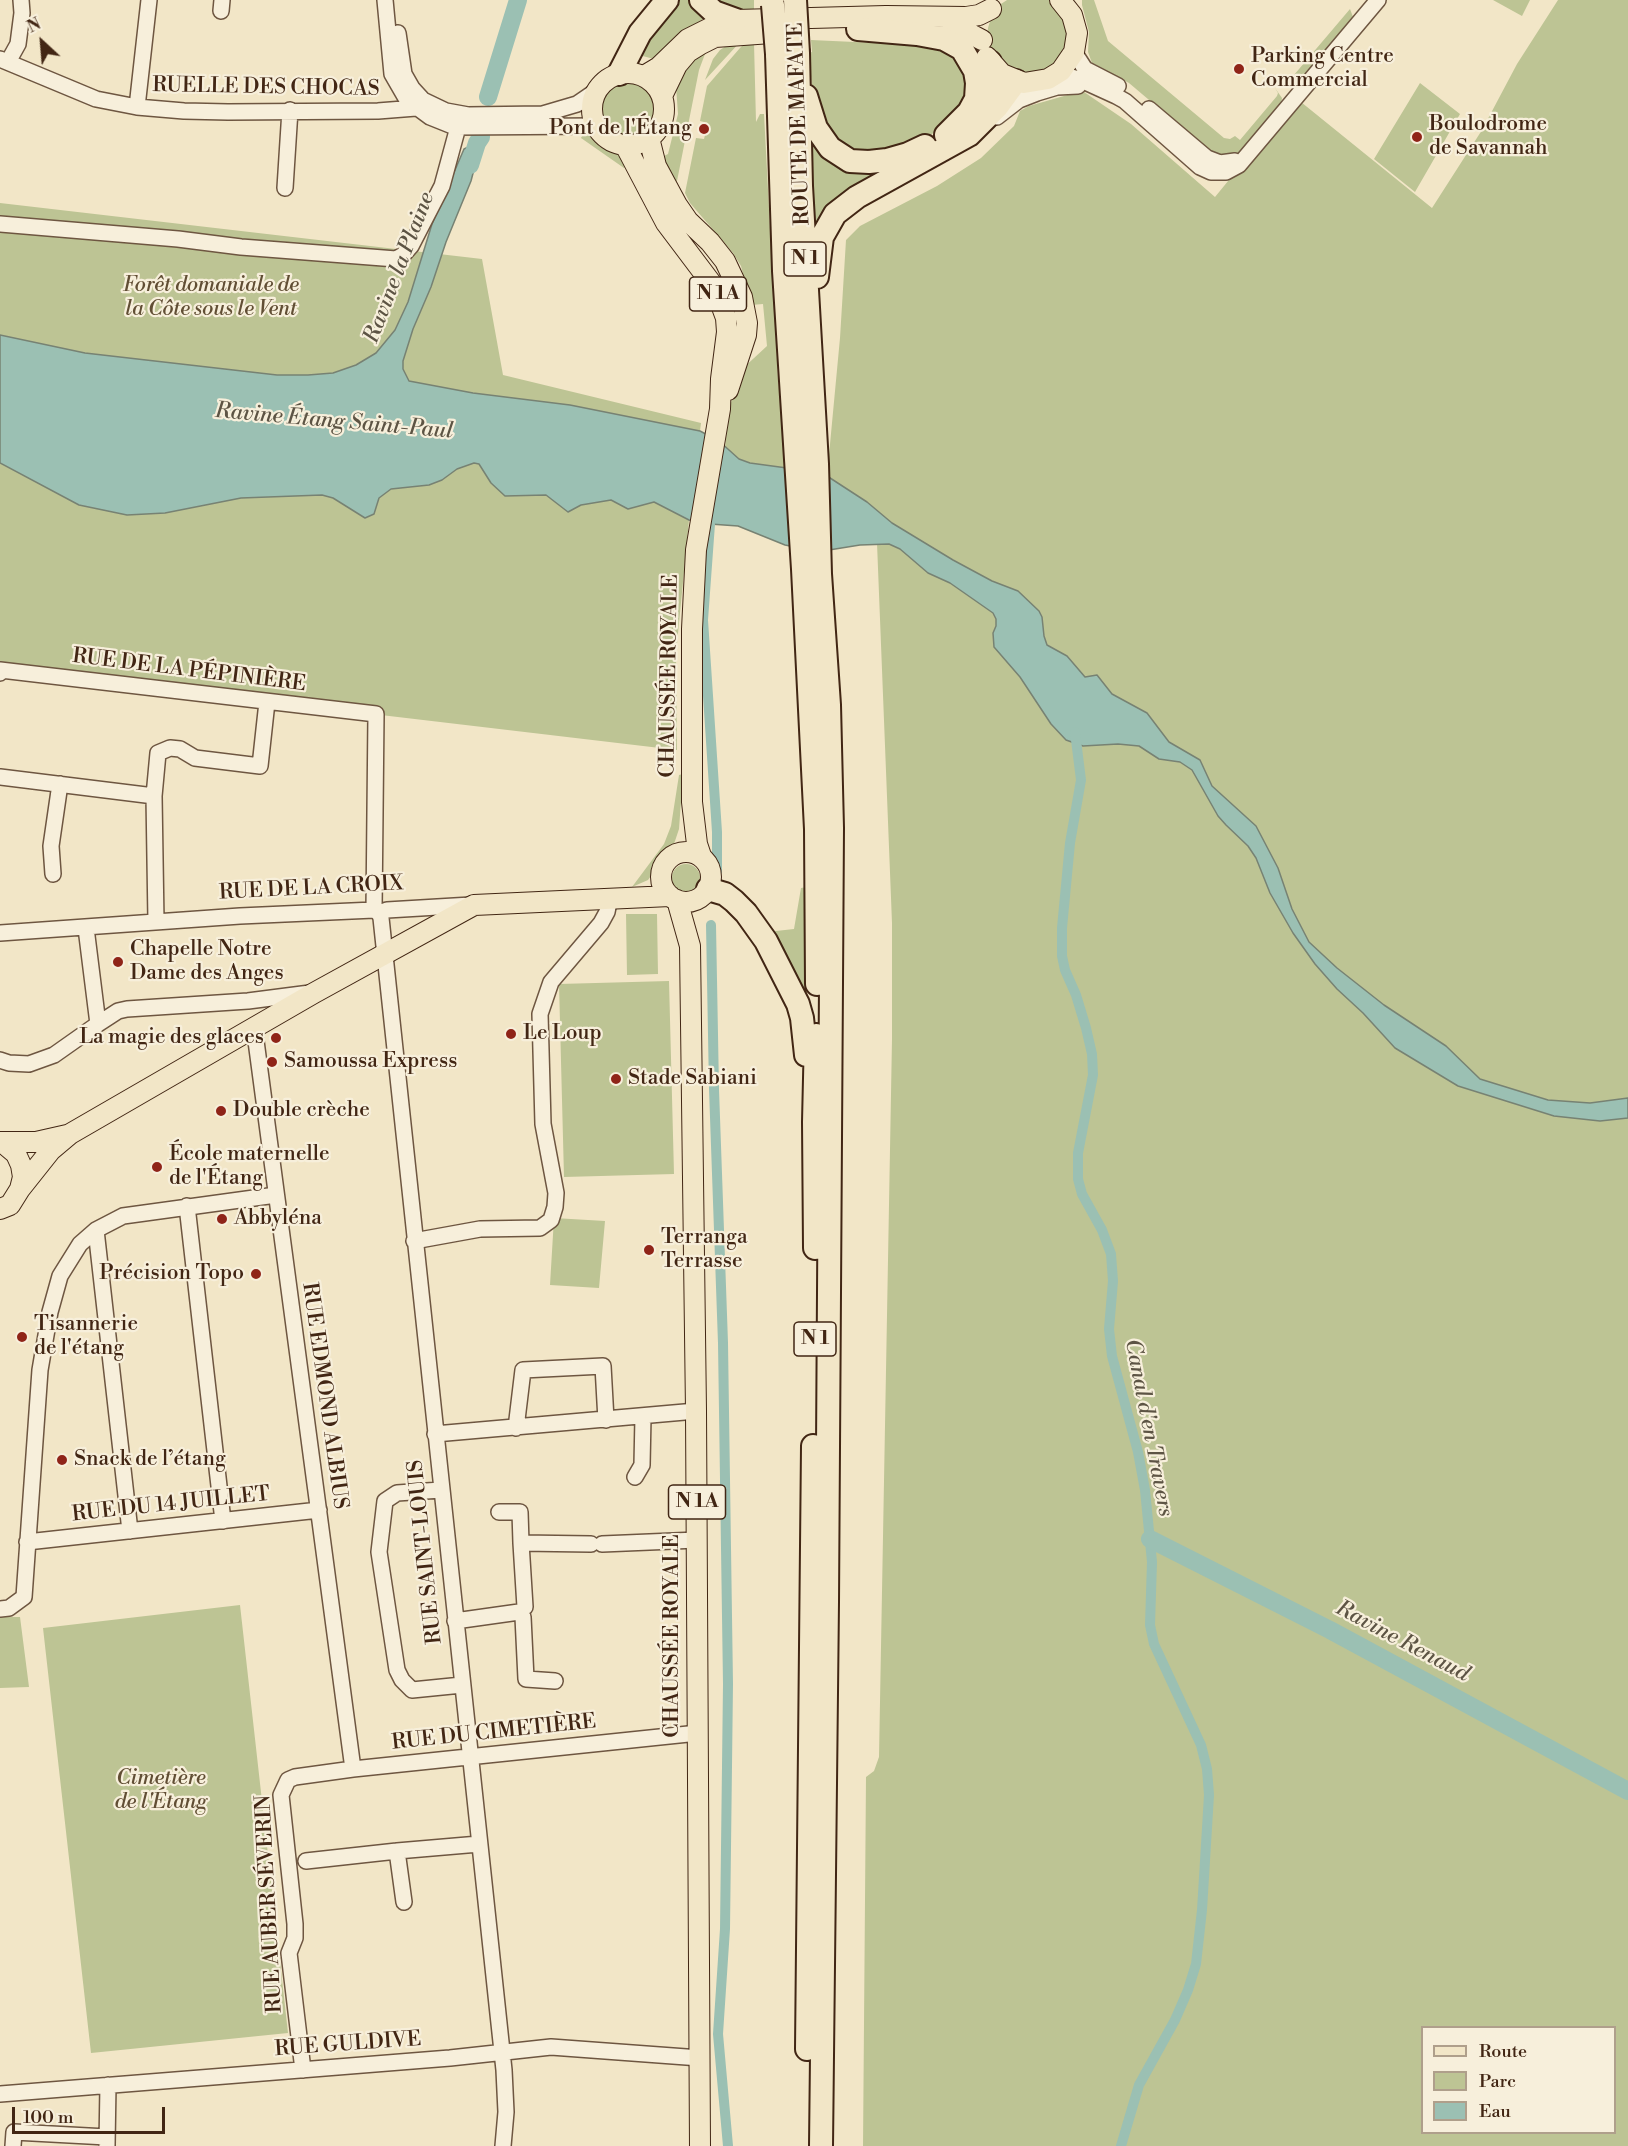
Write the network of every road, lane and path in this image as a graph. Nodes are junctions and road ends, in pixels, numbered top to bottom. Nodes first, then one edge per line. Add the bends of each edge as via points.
1 (21, 0) edge
2 (149, 0) edge
3 (385, 0) edge
4 (396, 0) edge
5 (667, 0) edge
6 (701, 0) edge
7 (1378, 0) edge
8 (778, 1) edge
9 (1065, 2) edge
10 (995, 4) edge
11 (736, 20) junction
12 (858, 29) junction
13 (982, 40) junction
14 (1074, 52) junction
15 (788, 54) junction
16 (3, 62) edge
17 (990, 62) junction
18 (618, 74) junction
19 (1055, 75) junction
20 (644, 76) junction
21 (1016, 81) junction
22 (1099, 88) junction
23 (597, 91) junction
24 (662, 96) junction
25 (137, 106) junction
26 (416, 108) junction
27 (290, 110) junction
28 (596, 126) junction
29 (458, 127) junction
30 (946, 135) junction
31 (969, 135) junction
32 (649, 138) junction
33 (625, 145) junction
34 (1250, 152) junction
35 (285, 188) dead end
36 (0, 224) edge
37 (812, 386) junction
38 (720, 409) junction
39 (812, 571) junction
40 (0, 673) edge
41 (267, 702) junction
42 (376, 714) joint
43 (0, 777) edge
44 (60, 784) junction
45 (154, 796) junction
46 (692, 802) junction
47 (677, 854) junction
48 (701, 856) junction
49 (53, 874) dead end
50 (662, 876) junction
51 (705, 893) junction
52 (618, 897) junction
53 (673, 898) junction
54 (474, 905) junction
55 (376, 912) junction
56 (156, 922) junction
57 (86, 928) junction
58 (0, 933) edge
59 (690, 946) junction
60 (385, 954) junction
61 (314, 993) junction
62 (248, 1001) junction
63 (98, 1024) junction
64 (256, 1026) junction
65 (0, 1060) edge
66 (814, 1122) junction
67 (70, 1134) junction
68 (1, 1142) edge
69 (276, 1196) junction
70 (10, 1201) edge
71 (188, 1206) junction
72 (0, 1224) edge
73 (96, 1230) junction
74 (414, 1241) junction
75 (696, 1412) junction
76 (643, 1417) junction
77 (606, 1420) junction
78 (516, 1428) junction
79 (435, 1434) junction
80 (635, 1477) dead end
81 (441, 1490) junction
82 (318, 1510) junction
83 (499, 1512) dead end
84 (223, 1521) junction
85 (130, 1531) junction
86 (697, 1540) junction
87 (27, 1542) junction
88 (521, 1543) junction
89 (0, 1609) edge
90 (522, 1612) junction
91 (455, 1621) junction
92 (555, 1681) dead end
93 (462, 1684) junction
94 (698, 1733) junction
95 (470, 1756) junction
96 (353, 1769) junction
97 (296, 1777) joint
98 (479, 1845) junction
99 (397, 1851) junction
100 (306, 1861) dead end
101 (404, 1902) dead end
102 (501, 2053) junction
103 (700, 2058) junction
104 (303, 2070) junction
105 (108, 2085) junction
106 (0, 2094) edge
107 (107, 2141) edge
108 (13, 2146) edge
109 (503, 2146) edge
110 (700, 2146) edge
111 (806, 2146) edge
112 (821, 2146) edge

1 - 16 street, RUELLE DES CHOCAS via 18,44
2 - 25 street
3 - 26 street via 392,74 401,93
4 - 23 street via 404,74 423,100 434,106 468,115 538,114 577,104
5 - 18 highway via 640,33
6 - 11 highway via 714,12
7 - 34 street
8 - 15 highway, ROUTE DE MAFATE / N 1, bridge
9 - 14 main road via 1077,33
10 - 11 main road via 979,15 966,17
10 - 13 main road via 984,24
11 - 20 main road via 688,39 659,68
12 - 13 main road via 951,28
12 - 24 main road via 715,37 688,52
12 - 30 highway via 944,39 962,49 975,71 976,99
13 - 17 main road
14 - 19 main road
14 - 34 street via 1085,69 1130,93 1207,158 1233,162
15 - 30 highway via 816,128 830,148 850,161 887,160
15 - 37 highway, ROUTE DE MAFATE / N 1 via 802,198
15 - 39 highway, ROUTE DE MAFATE / N 1 via 784,271 795,430
16 - 25 street, RUELLE DES CHOCAS via 96,99
17 - 21 main road
17 - 30 highway via 993,80 987,102 970,120
18 - 20 main road
18 - 23 main road
19 - 21 main road via 1032,83
19 - 22 street
20 - 24 main road
21 - 31 highway
22 - 31 street via 1069,85 1037,93 1019,100
22 - 34 street via 1125,101 1200,168 1226,172
23 - 28 main road via 592,108
24 - 32 main road via 661,124
25 - 27 street, RUELLE DES CHOCAS via 195,111
26 - 27 street, RUELLE DES CHOCAS
26 - 29 street
27 - 35 street
28 - 29 street
28 - 33 main road via 608,139
29 - 36 street via 442,186 411,246 396,259
31 - 37 highway via 857,197 835,214 826,227 818,256
32 - 33 main road
32 - 38 main road, N 1A via 656,166 677,205 725,261 745,305 746,335
33 - 38 main road, N 1A via 666,223 721,301 727,332
37 - 39 highway, ROUTE DE MAFATE / N 1 via 817,464
38 - 46 main road, CHAUSSÉE ROYALE / N 1A via 696,550
39 - 66 highway, N 1 via 816,829
39 - 112 highway, N 1 via 829,705 832,923
40 - 41 street, RUE DE LA PÉPINIÈRE
41 - 42 street, RUE DE LA PÉPINIÈRE
41 - 45 street via 260,766 195,758 170,748 158,753
42 - 55 street, RUE SAINT-LOUIS
43 - 44 street
44 - 45 street
44 - 49 street via 51,846
45 - 56 street
46 - 47 main road, CHAUSSÉE ROYALE / N 1A
46 - 48 main road, CHAUSSÉE ROYALE / N 1A
47 - 48 main road
47 - 50 main road via 666,863
48 - 51 main road via 711,875
50 - 52 main road, RUE DE LA CROIX
50 - 53 main road via 664,888
51 - 53 main road via 685,902
51 - 59 main road, CHAUSSÉE ROYALE / N 1A
51 - 66 highway via 725,894 746,914 789,983 802,1018
52 - 53 main road, RUE DE LA CROIX
52 - 54 main road, RUE DE LA CROIX
52 - 74 street via 551,982 540,1014 543,1124 556,1193 551,1220 540,1228 480,1229
53 - 59 main road, CHAUSSÉE ROYALE / N 1A
54 - 55 street, RUE DE LA CROIX
54 - 60 main road
55 - 56 street, RUE DE LA CROIX
55 - 60 street, RUE SAINT-LOUIS via 381,918
56 - 57 street, RUE DE LA CROIX
57 - 58 street, RUE DE LA CROIX
57 - 63 street
59 - 75 main road, CHAUSSÉE ROYALE / N 1A
60 - 61 main road
60 - 74 street, RUE SAINT-LOUIS
61 - 62 street
61 - 64 main road
62 - 63 street via 127,1009
62 - 64 street, RUE EDMOND ALBIUS
63 - 65 street via 54,1055 29,1064
64 - 67 main road
64 - 69 street, RUE EDMOND ALBIUS
66 - 111 highway, N 1
67 - 68 main road via 36,1142
67 - 70 main road via 51,1150
68 - 70 main road via 16,1154 23,1177
69 - 71 street
69 - 82 street, RUE EDMOND ALBIUS
70 - 72 main road
71 - 73 street via 123,1216
71 - 84 street
73 - 85 street
73 - 87 street via 80,1244 60,1276 50,1312 40,1370
74 - 79 street, RUE SAINT-LOUIS
75 - 76 street
75 - 86 main road, CHAUSSÉE ROYALE / N 1A
76 - 77 street
76 - 80 street via 642,1465
77 - 78 street
77 - 78 street via 603,1366 523,1370
78 - 79 street
79 - 81 street, RUE SAINT-LOUIS
81 - 91 street, RUE SAINT-LOUIS
81 - 93 street via 398,1493 385,1501 379,1552 397,1670 402,1680 412,1690
82 - 84 street, RUE DU 14 JUILLET
82 - 96 street, RUE EDMOND ALBIUS
83 - 88 street via 520,1512
84 - 85 street, RUE DU 14 JUILLET
85 - 87 street, RUE DU 14 JUILLET
86 - 88 street
86 - 94 main road, CHAUSSÉE ROYALE / N 1A
87 - 89 street via 24,1597 9,1608
88 - 90 street
90 - 91 street
90 - 92 street via 526,1679
91 - 93 street, RUE SAINT-LOUIS
93 - 95 street, RUE SAINT-LOUIS
94 - 95 street, RUE DU CIMETIÈRE
94 - 103 main road, CHAUSSÉE ROYALE / N 1A
95 - 96 street, RUE DU CIMETIÈRE
95 - 98 street, RUE SAINT-LOUIS
96 - 97 street, RUE DU CIMETIÈRE
97 - 104 street, RUE AUBER SÉVERIN via 288,1780 281,1795 295,1924 289,1953
98 - 99 street, RUE AUBER SÉVERIN
98 - 102 street, RUE SAINT-LOUIS
99 - 100 street, RUE AUBER SÉVERIN
99 - 101 street
102 - 103 street, RUE GULDIVE via 567,2047
102 - 104 street, RUE GULDIVE
102 - 109 street, RUE SAINT-LOUIS via 506,2102
103 - 110 main road, CHAUSSÉE ROYALE / N 1A
104 - 105 street, RUE GULDIVE
105 - 106 street, RUE GULDIVE
105 - 107 street
107 - 108 street via 14,2132

